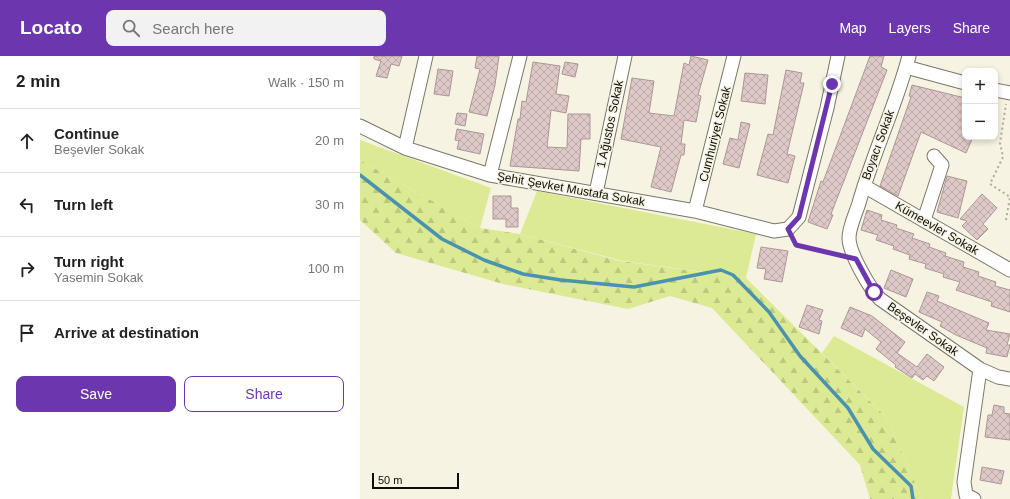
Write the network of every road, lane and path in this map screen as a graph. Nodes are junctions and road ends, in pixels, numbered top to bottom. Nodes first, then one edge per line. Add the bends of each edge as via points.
1 (426, 56) edge
2 (520, 56) edge
3 (625, 56) edge
4 (734, 56) edge
5 (838, 56) edge
6 (908, 62) edge
7 (962, 81) edge
8 (998, 91) edge
9 (1009, 93) edge
10 (360, 126) edge
11 (405, 148) junction
12 (934, 156) dead end
13 (490, 175) junction
14 (864, 186) junction
15 (596, 192) junction
16 (696, 211) junction
17 (924, 220) junction
18 (1006, 220) dead end
19 (788, 229) junction
20 (849, 235) joint
21 (856, 259) junction
22 (1010, 260) edge
23 (994, 262) junction
24 (1010, 270) edge
25 (980, 369) junction
26 (1010, 379) edge
27 (974, 499) edge

1 - 11 street
2 - 13 street
3 - 15 street, 1 Ağustos Sokak
4 - 16 street, Cumhuriyet Sokak
5 - 19 street via 799,217
6 - 7 street
6 - 14 street, Boyacı Sokak
8 - 9 street
9 - 18 path via 1000,143 1003,157 990,184 1010,197
10 - 11 street, Şehit Şevket Mustafa Sokak
11 - 13 street, Şehit Şevket Mustafa Sokak
12 - 17 street via 942,165
13 - 15 street, Şehit Şevket Mustafa Sokak
14 - 17 street, Kümeevler Sokak
14 - 20 street, Boyacı Sokak
15 - 16 street, Şehit Şevket Mustafa Sokak
16 - 19 street, Şehit Şevket Mustafa Sokak via 774,231
17 - 23 street, Kümeevler Sokak
19 - 21 path via 796,245
20 - 21 street, Beşevler Sokak
21 - 25 street, Beşevler Sokak via 880,299
22 - 23 street
23 - 24 street, Kümeevler Sokak
25 - 26 street, Beşevler Sokak
25 - 27 street via 964,482 966,495

